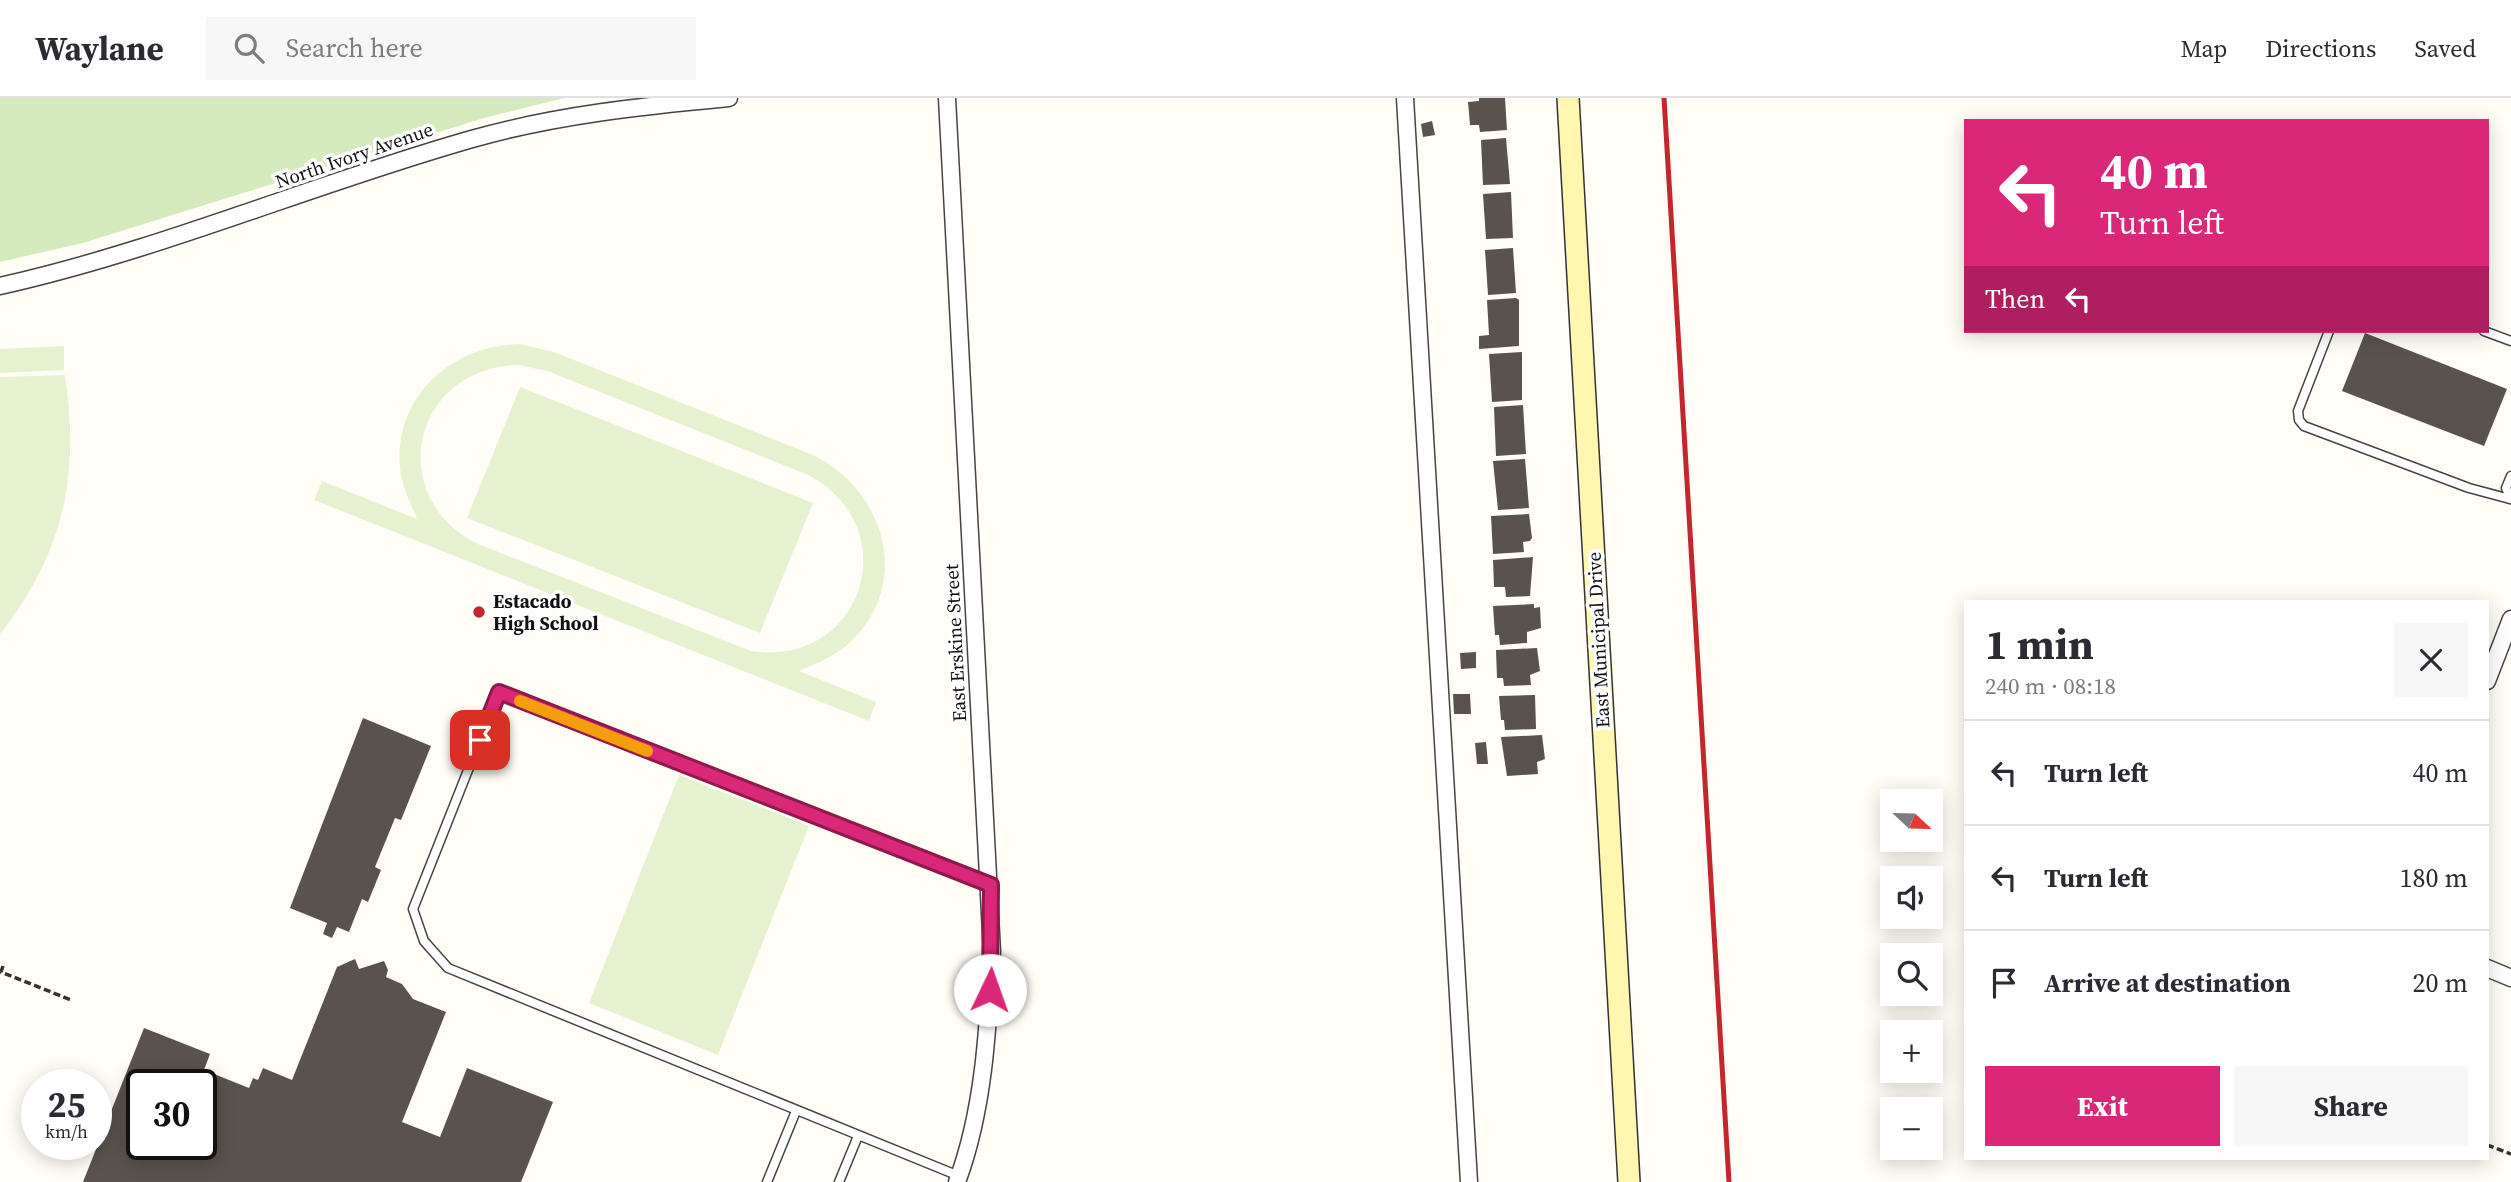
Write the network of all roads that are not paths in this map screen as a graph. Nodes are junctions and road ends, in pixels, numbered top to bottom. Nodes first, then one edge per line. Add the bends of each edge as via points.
1 (729, 98) edge
2 (947, 98) edge
3 (1405, 98) edge
4 (1568, 98) edge
5 (0, 286) edge
6 (2328, 333) edge
7 (2489, 333) edge
8 (2511, 341) edge
9 (2511, 476) edge
10 (2511, 499) edge
11 (2511, 619) edge
12 (2489, 676) edge
13 (991, 885) junction
14 (2489, 969) edge
15 (2511, 978) edge
16 (796, 1111) junction
17 (858, 1136) junction
18 (958, 1179) edge
19 (767, 1182) edge
20 (839, 1182) edge
21 (1469, 1182) edge
22 (1629, 1182) edge

1 - 5 street, North Ivory Avenue via 544,121 475,138 118,256
2 - 13 street, East Erskine Street
3 - 21 street
4 - 22 street, East Municipal Drive
6 - 10 lane via 2298,411 2304,426 2469,488
7 - 8 lane
9 - 10 lane via 2506,488
11 - 12 street
13 - 16 lane via 499,692 413,909 424,942 448,968
13 - 18 street, East Erskine Street via 992,952 984,1062
14 - 15 street
16 - 17 lane
16 - 19 lane
17 - 18 lane
17 - 20 lane

